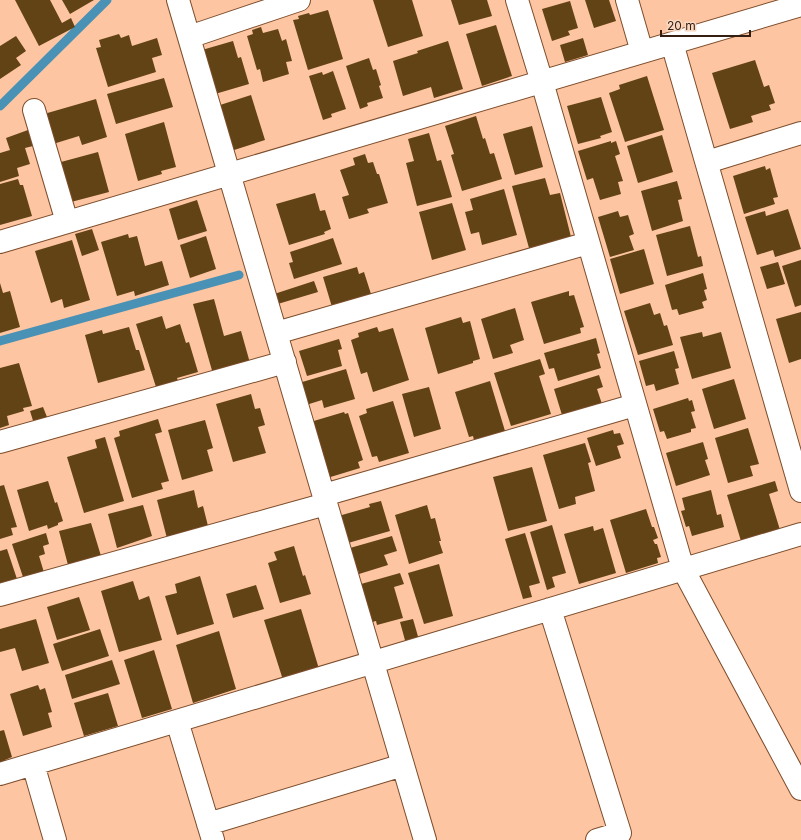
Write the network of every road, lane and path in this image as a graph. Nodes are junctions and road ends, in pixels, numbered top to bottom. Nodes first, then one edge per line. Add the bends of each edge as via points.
1 (178, 0) edge
2 (299, 0) edge
3 (517, 0) edge
4 (627, 0) edge
5 (801, 5) edge
6 (189, 37) junction
7 (672, 43) junction
8 (642, 52) junction
9 (542, 82) junction
10 (34, 110) dead end
11 (801, 133) edge
12 (707, 162) junction
13 (230, 174) junction
14 (67, 222) junction
15 (0, 242) edge
16 (588, 243) junction
17 (276, 333) junction
18 (285, 362) junction
19 (635, 405) junction
20 (0, 442) edge
21 (801, 491) edge
22 (325, 500) junction
23 (801, 534) edge
24 (683, 569) junction
25 (0, 595) edge
26 (550, 609) junction
27 (373, 662) junction
28 (177, 721) junction
29 (33, 764) junction
30 (403, 765) junction
31 (0, 774) edge
32 (801, 789) edge
33 (211, 832) edge
34 (55, 840) edge
35 (425, 840) edge
36 (597, 840) edge

1 - 6 street
2 - 6 street
3 - 9 street
4 - 8 street
5 - 7 street
6 - 13 street
7 - 8 street
7 - 12 street
8 - 9 street
9 - 13 street
9 - 16 street
10 - 14 street
11 - 12 street
12 - 21 street
13 - 14 street
13 - 17 street
14 - 15 street
16 - 17 street
16 - 19 street
17 - 18 street
18 - 20 street
18 - 22 street
19 - 22 street
19 - 24 street
22 - 25 street
22 - 27 street
23 - 24 street
24 - 26 street
24 - 32 street
26 - 27 street
26 - 36 street via 620,833
27 - 28 street
27 - 30 street
28 - 29 street
28 - 33 street
29 - 31 street
29 - 34 street
30 - 33 street
30 - 35 street

